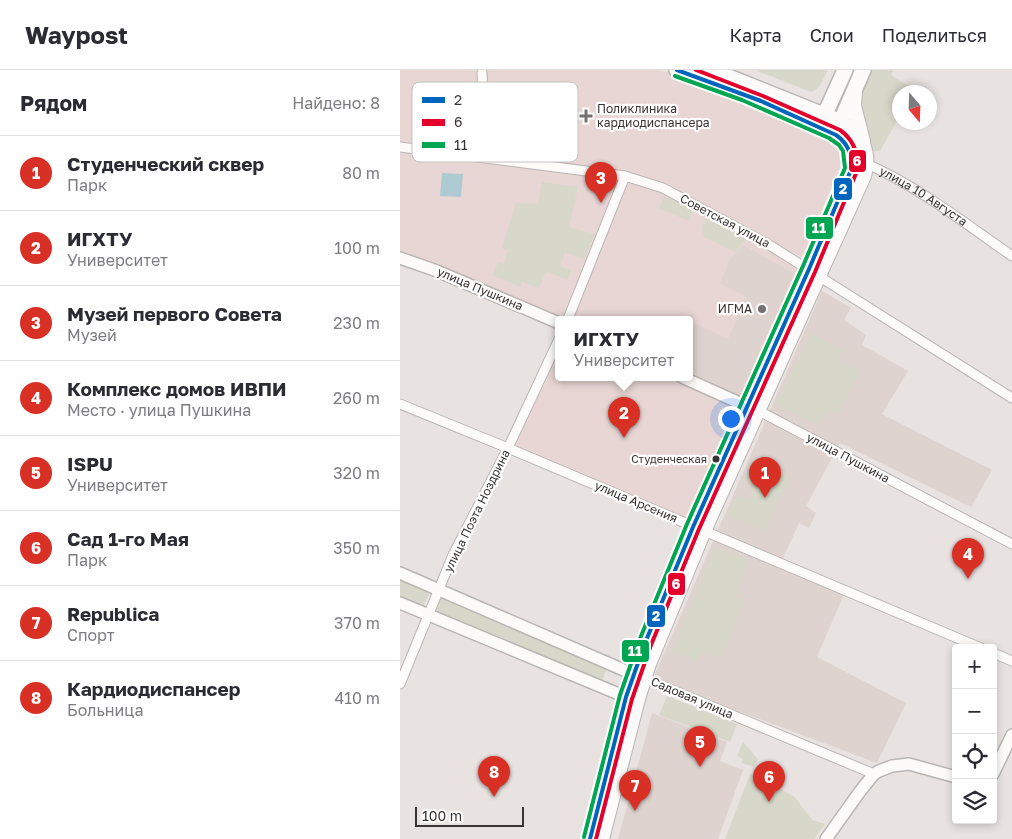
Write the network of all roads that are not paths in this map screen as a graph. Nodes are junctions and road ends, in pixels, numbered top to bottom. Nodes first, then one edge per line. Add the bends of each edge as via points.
1 (677, 70) edge
2 (711, 70) edge
3 (845, 70) edge
4 (863, 70) edge
5 (482, 73) dead end
6 (482, 82) edge
7 (856, 85) junction
8 (833, 95) junction
9 (806, 108) junction
10 (822, 121) junction
11 (838, 129) junction
12 (865, 150) junction
13 (522, 162) edge
14 (868, 164) junction
15 (625, 176) junction
16 (1012, 256) edge
17 (400, 258) edge
18 (814, 273) junction
19 (569, 316) edge
20 (555, 321) edge
21 (555, 348) edge
22 (691, 381) edge
23 (1012, 398) edge
24 (400, 404) edge
25 (753, 408) junction
26 (508, 448) junction
27 (699, 529) junction
28 (1012, 544) edge
29 (400, 573) edge
30 (438, 590) junction
31 (400, 603) edge
32 (428, 615) junction
33 (972, 644) edge
34 (997, 655) edge
35 (1012, 661) edge
36 (639, 676) junction
37 (400, 684) edge
38 (626, 697) junction
39 (1012, 735) edge
40 (997, 766) edge
41 (874, 774) junction
42 (952, 776) edge
43 (590, 839) edge
44 (602, 839) edge
45 (826, 839) edge

1 - 10 highway, улица 10 Августа
2 - 9 highway, улица 10 Августа
3 - 8 highway
4 - 7 highway
5 - 6 street
7 - 11 highway
7 - 12 main road via 854,106
8 - 9 highway via 818,106
8 - 10 highway
9 - 10 highway, улица 10 Августа
10 - 11 highway, улица 10 Августа
11 - 12 main road, улица 10 Августа via 855,133
11 - 18 main road, улица 10 Августа via 852,160 851,170
12 - 14 main road, улица 10 Августа
13 - 15 street, Советская улица
14 - 16 street, улица 10 Августа via 920,194
14 - 18 main road
15 - 18 street, Советская улица via 663,188 746,231
15 - 19 street
17 - 20 street, улица Пушкина via 438,270
18 - 23 street, Советская улица
18 - 25 main road
21 - 26 street, улица Поэта Ноздрина
22 - 25 street, улица Пушкина
24 - 26 street, улица Арсения
25 - 27 main road
25 - 28 street, улица Пушкина
26 - 27 street, улица Арсения
26 - 30 street, улица Поэта Ноздрина
27 - 33 street, улица Арсения
27 - 36 main road
29 - 30 street, Садовая улица
30 - 32 street, улица Поэта Ноздрина
30 - 36 street, Садовая улица
31 - 32 street
32 - 37 street, улица Поэта Ноздрина
32 - 38 street
34 - 35 street
36 - 38 main road
36 - 41 street, Садовая улица
36 - 44 main road
38 - 43 main road
39 - 40 street
41 - 42 street via 892,766 909,764
41 - 45 street

